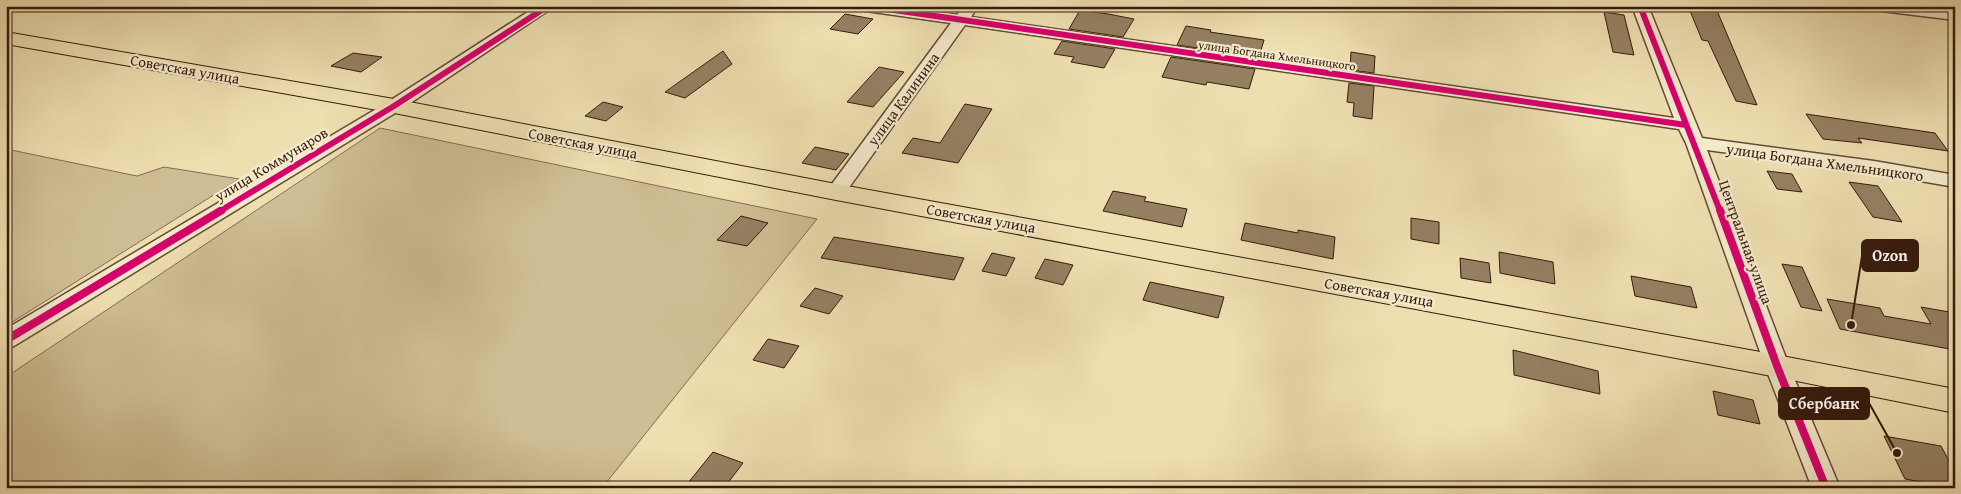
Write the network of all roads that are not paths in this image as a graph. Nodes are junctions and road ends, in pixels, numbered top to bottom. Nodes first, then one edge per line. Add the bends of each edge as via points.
1 (548, 6) edge
2 (866, 6) edge
3 (1640, 6) edge
4 (1882, 6) edge
5 (966, 13) edge
6 (1955, 15) edge
7 (6, 38) edge
8 (394, 106) junction
9 (1690, 134) junction
10 (1955, 181) edge
11 (836, 192) junction
12 (6, 340) edge
13 (1777, 366) junction
14 (1955, 400) edge
15 (1826, 488) edge

1 - 8 street, улица Коммунаров
2 - 5 street, улица Богдана Хмельницкого
3 - 9 street, Центральная улица
4 - 6 street
5 - 9 street, улица Богдана Хмельницкого
5 - 11 street, улица Калинина
7 - 8 highway, Советская улица
8 - 11 highway, Советская улица
8 - 12 street, улица Коммунаров
9 - 10 street, улица Богдана Хмельницкого
9 - 13 street, Центральная улица
11 - 13 highway, Советская улица
13 - 14 highway, Советская улица
13 - 15 street, Центральная улица

